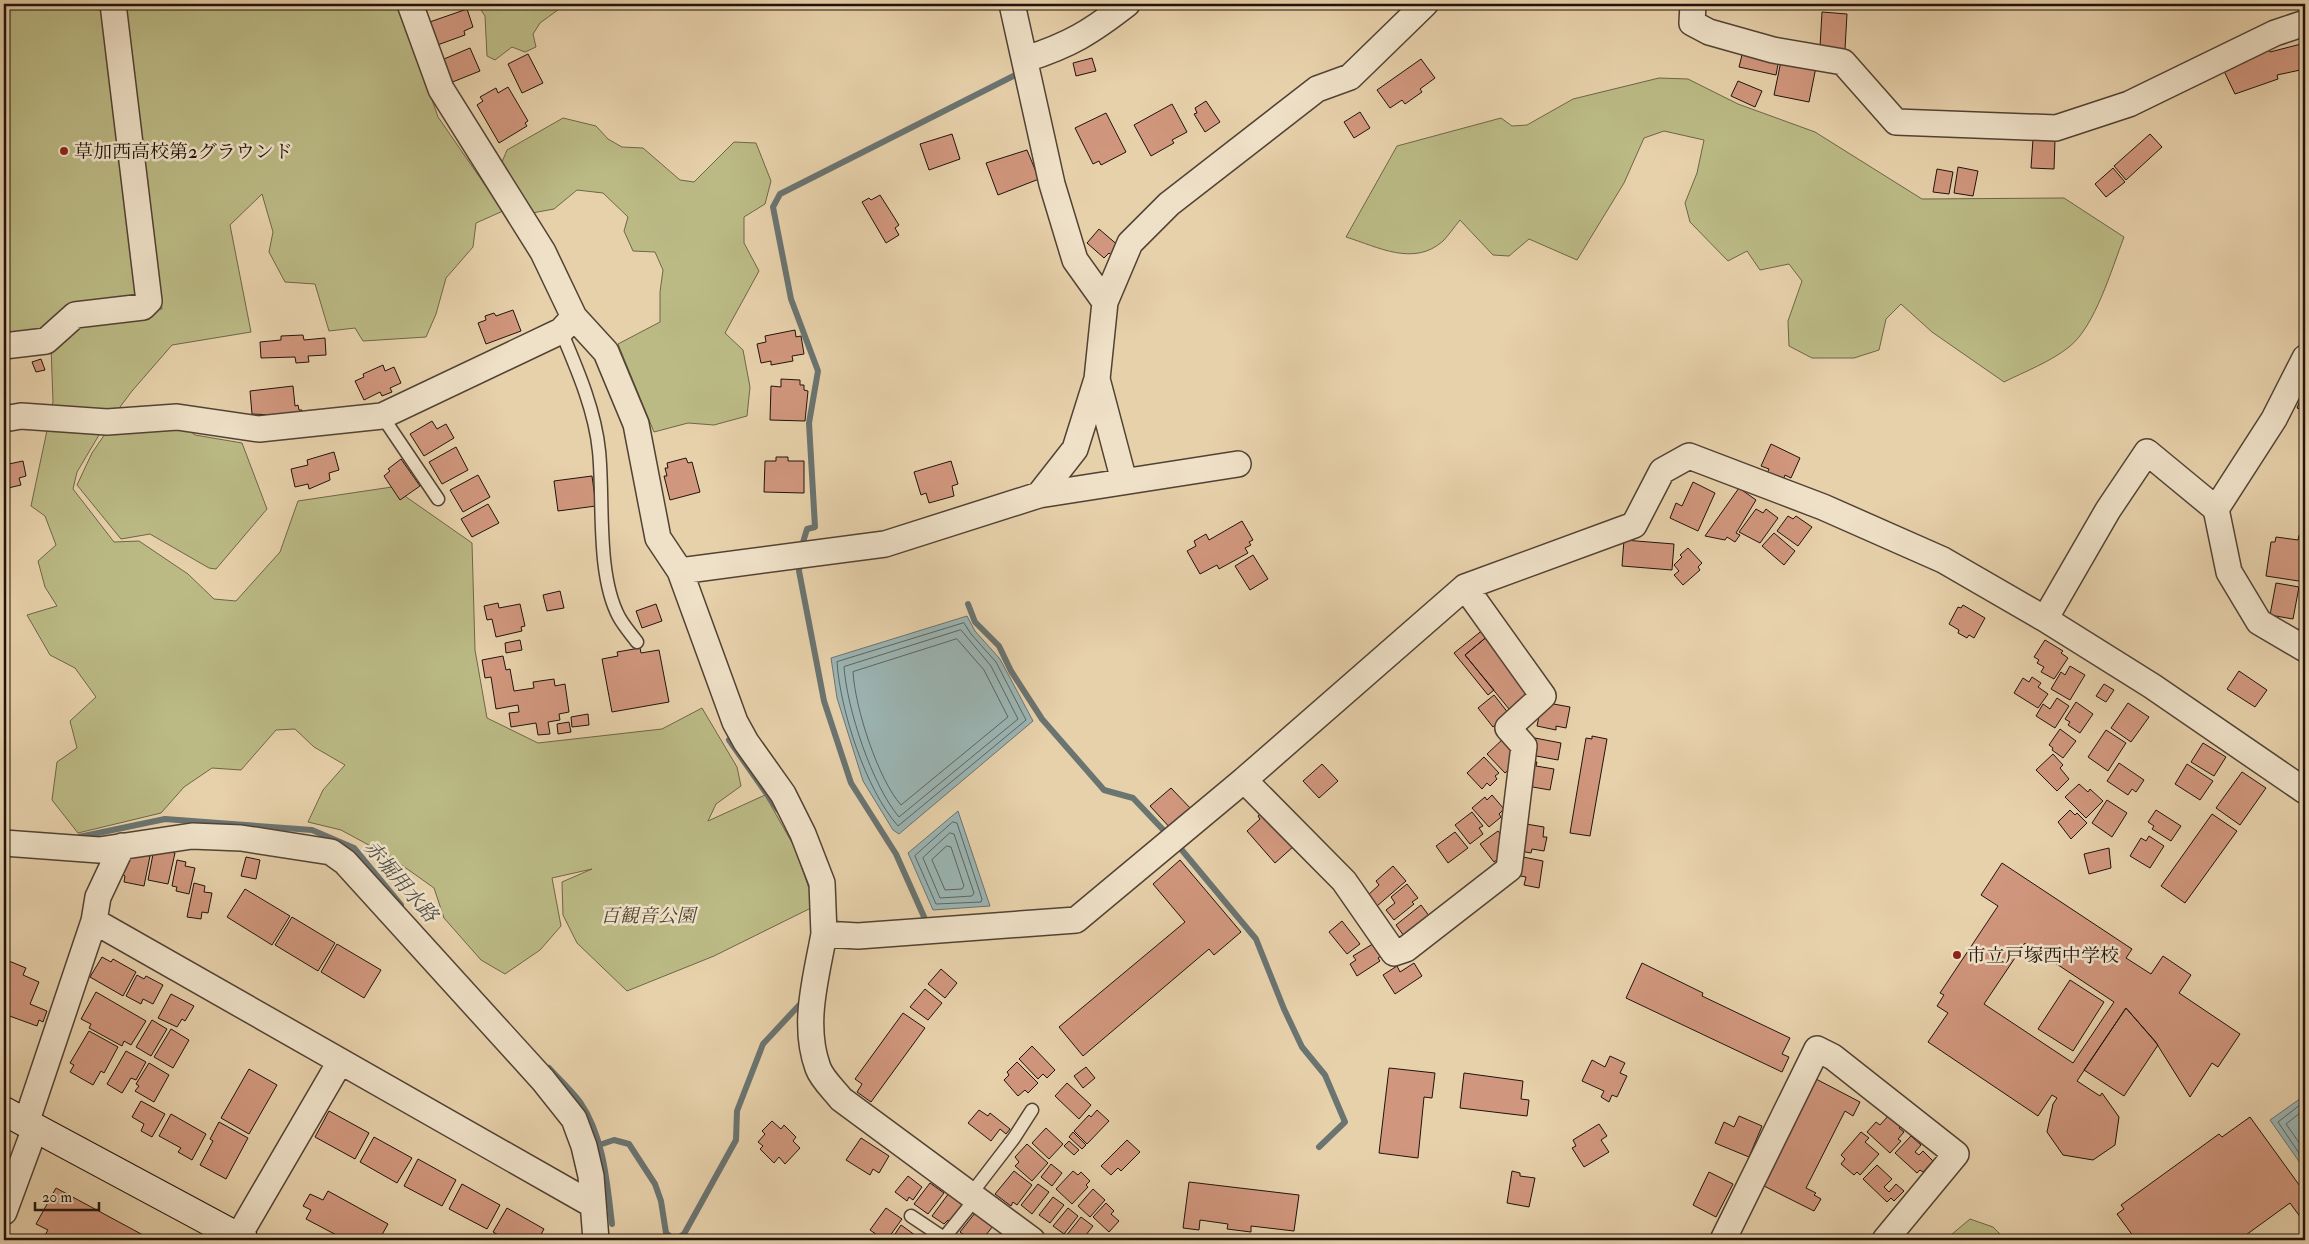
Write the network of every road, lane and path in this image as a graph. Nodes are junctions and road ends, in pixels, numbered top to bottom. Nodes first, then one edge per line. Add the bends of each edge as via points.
1 (113, 4) edge
2 (410, 4) edge
3 (1012, 4) edge
4 (1127, 4) edge
5 (1425, 4) edge
6 (1693, 4) edge
7 (2305, 23) edge
8 (1026, 59) junction
9 (1105, 302) junction
10 (568, 324) junction
11 (4, 346) edge
12 (2305, 358) edge
13 (1097, 379) junction
14 (382, 416) junction
15 (4, 419) edge
16 (1238, 464) dead end
17 (1124, 481) junction
18 (1039, 495) junction
19 (438, 499) dead end
20 (2216, 509) junction
21 (680, 570) junction
22 (1465, 587) junction
23 (2046, 619) junction
24 (637, 642) dead end
25 (2305, 649) edge
26 (1244, 780) junction
27 (2305, 791) edge
28 (4, 844) edge
29 (122, 846) junction
30 (94, 921) junction
31 (824, 934) junction
32 (340, 1062) junction
33 (1032, 1110) dead end
34 (22, 1120) edge
35 (973, 1196) junction
36 (593, 1205) junction
37 (4, 1212) edge
38 (911, 1216) dead end
39 (241, 1239) edge
40 (596, 1240) edge
41 (1032, 1240) edge
42 (1724, 1240) edge
43 (1885, 1240) edge

1 - 11 street via 148,301 143,307 75,315 46,341
2 - 10 street via 441,88 543,252
3 - 8 street
4 - 8 street via 1095,29 1061,48
5 - 9 street via 1350,77 1317,89 1169,204 1130,243
6 - 7 street via 1692,23 1709,32 1772,50 1843,62 1896,122 2046,128 2056,128 2129,104 2275,33
8 - 9 street via 1052,184 1075,260
9 - 13 street
10 - 14 street
10 - 21 street via 606,352 636,424 658,538
10 - 24 lane via 599,450 601,517 609,589 619,616
12 - 20 street via 2274,419
13 - 17 street
13 - 18 street via 1075,449
14 - 15 street via 258,429 177,417 107,422 21,416
14 - 19 lane
16 - 17 street
17 - 18 street
18 - 21 street via 884,544
20 - 23 street via 2147,452 2108,510
20 - 25 street via 2229,572 2259,622
21 - 31 street via 735,722 783,794 803,834 822,883
22 - 23 street via 1634,525 1662,470 1689,456 1823,507 1943,560
22 - 26 street
22 - 26 street via 1543,696 1508,728 1524,746 1509,869 1406,949 1394,954 1344,881
23 - 27 street via 2152,686
26 - 31 street via 1076,920 858,936
28 - 29 street via 99,850
29 - 30 street via 98,897
29 - 36 street via 192,836 241,838 331,852 345,862 543,1080 574,1119 591,1176
30 - 32 street
30 - 34 street
31 - 35 street via 811,1005 812,1045 819,1070 841,1099
32 - 36 street
32 - 39 street
33 - 35 lane
34 - 37 street
34 - 39 main road
35 - 38 lane via 944,1238
35 - 41 street
36 - 40 street
42 - 43 street via 1818,1049 1833,1057 1956,1154

